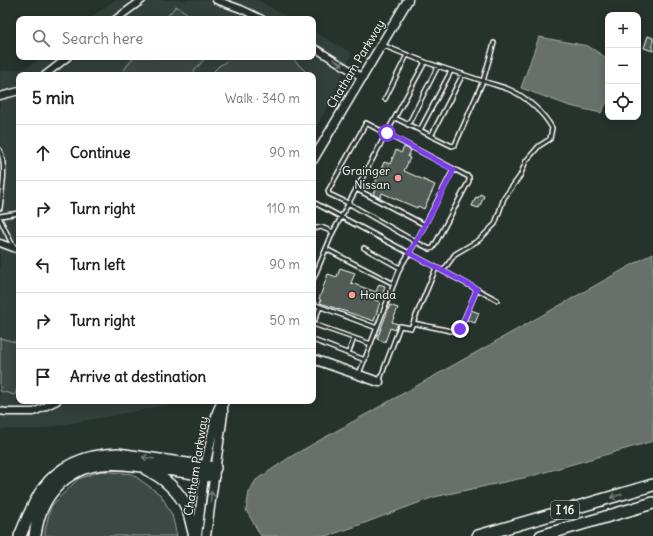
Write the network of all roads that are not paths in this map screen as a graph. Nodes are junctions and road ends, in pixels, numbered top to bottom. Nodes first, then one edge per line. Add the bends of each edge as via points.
1 (142, 0) edge
2 (216, 0) edge
3 (408, 0) edge
4 (120, 16) edge
5 (256, 16) edge
6 (494, 43) dead end
7 (382, 45) junction
8 (316, 49) edge
9 (407, 55) junction
10 (64, 60) edge
11 (425, 62) junction
12 (438, 66) junction
13 (451, 71) junction
14 (48, 72) edge
15 (463, 74) junction
16 (363, 78) junction
17 (483, 81) junction
18 (16, 92) edge
19 (0, 96) edge
20 (385, 99) dead end
21 (395, 118) junction
22 (408, 125) junction
23 (420, 130) junction
24 (387, 133) junction
25 (431, 136) junction
26 (0, 150) edge
27 (316, 155) edge
28 (454, 170) junction
29 (0, 176) edge
30 (3, 181) junction
31 (356, 189) junction
32 (348, 203) junction
33 (316, 204) edge
34 (0, 208) edge
35 (16, 214) edge
36 (0, 217) edge
37 (341, 217) junction
38 (425, 225) junction
39 (316, 228) edge
40 (333, 232) junction
41 (416, 242) junction
42 (0, 243) edge
43 (16, 247) edge
44 (326, 248) junction
45 (364, 248) dead end
46 (16, 249) edge
47 (409, 253) junction
48 (400, 268) junction
49 (436, 268) junction
50 (443, 271) junction
51 (316, 273) edge
52 (394, 284) junction
53 (477, 289) junction
54 (497, 300) dead end
55 (316, 305) edge
56 (320, 307) junction
57 (316, 317) edge
58 (413, 323) junction
59 (316, 325) edge
60 (377, 328) junction
61 (354, 338) junction
62 (316, 341) edge
63 (371, 344) junction
64 (348, 354) junction
65 (365, 360) junction
66 (316, 361) edge
67 (359, 374) junction
68 (379, 382) joint
69 (51, 404) edge
70 (223, 404) edge
71 (0, 411) edge
72 (126, 464) junction
73 (209, 471) junction
74 (653, 485) edge
75 (653, 503) edge
76 (20, 536) edge
77 (35, 536) edge
78 (196, 536) edge
79 (206, 536) edge
80 (478, 536) edge
81 (541, 536) edge

1 - 4 street
2 - 5 street
3 - 7 main road, Chatham Parkway
6 - 17 lane
7 - 9 lane
7 - 16 main road, Chatham Parkway
8 -> 16 street
9 - 11 lane
9 - 20 lane
10 - 14 street
11 - 12 lane
11 - 21 lane
12 - 13 lane
12 - 22 lane
13 - 15 lane
13 - 23 lane
15 - 17 lane
15 - 25 lane
16 - 27 main road, Chatham Parkway
17 - 25 lane via 454,146
17 - 50 lane via 509,89 527,100 549,122 552,128 550,139 539,146 526,161 520,176 504,198 495,224 479,240 455,254
18 - 19 street
21 - 22 lane
21 - 24 lane
22 - 23 lane
23 - 25 lane
24 - 28 lane
24 - 31 lane
24 - 32 lane via 368,123 365,124 328,191 329,194
26 - 30 lane via 4,164
28 - 38 lane
28 - 41 lane via 468,177 469,181 433,248
29 - 30 lane
30 - 34 lane
31 - 32 lane
31 - 38 lane
32 - 37 lane
32 - 41 lane
33 - 37 lane
35 - 36 lane
36 - 43 lane
37 - 40 lane
37 - 47 lane
38 - 41 lane
39 - 40 lane via 321,227
40 - 44 lane
41 - 47 lane
42 - 46 street
44 - 51 lane
44 - 52 lane
45 - 48 lane
47 - 48 lane
47 - 49 lane
48 - 52 lane
49 - 50 lane
49 - 58 lane
50 - 53 lane
52 - 60 lane
53 - 54 lane
53 - 58 lane via 460,329 451,331
55 - 56 lane
56 - 57 lane
56 - 60 lane
58 - 68 lane via 411,328 400,326
59 - 61 lane
60 - 63 lane
61 - 63 lane
61 - 64 lane
62 - 64 lane
63 - 65 lane
64 - 65 lane
65 - 67 lane
66 - 67 main road
67 - 68 main road
69 - 71 street via 34,412
70 - 73 main road, Chatham Parkway via 223,414
72 - 73 highway
72 - 77 highway via 91,465 62,481 49,495 40,512
72 - 78 highway via 147,469 176,491 187,508
73 -> 76 highway via 118,454 90,457 69,467 44,489 35,502
73 - 78 main road, Chatham Parkway
79 -> 73 main road, Chatham Parkway
74 -> 80 highway, I 16
75 - 81 highway, I 16

